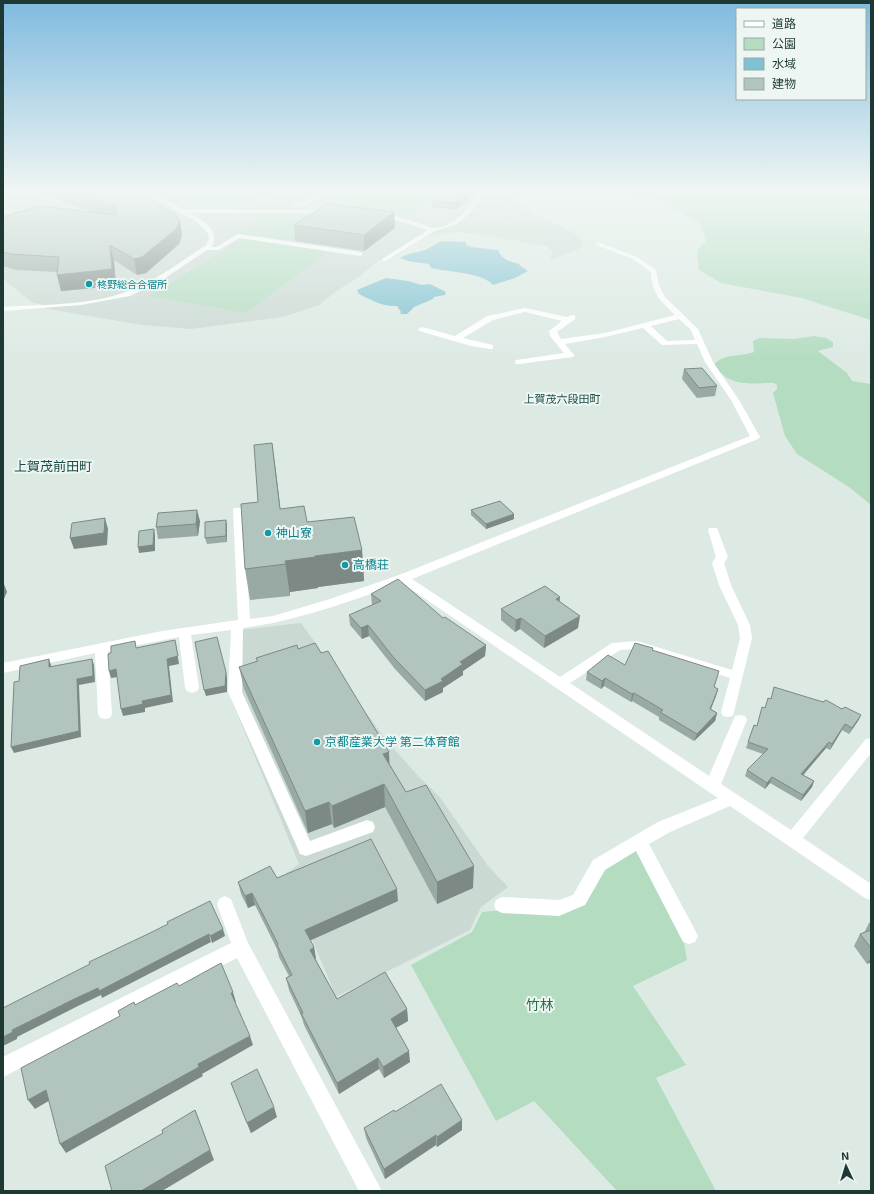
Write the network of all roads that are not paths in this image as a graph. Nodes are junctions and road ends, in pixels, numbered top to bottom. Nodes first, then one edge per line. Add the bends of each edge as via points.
1 (205, 249) edge
2 (324, 249) edge
3 (402, 249) edge
4 (610, 249) edge
5 (360, 254) dead end
6 (384, 260) dead end
7 (3, 309) edge
8 (681, 316) junction
9 (645, 325) junction
10 (422, 329) dead end
11 (456, 339) junction
12 (559, 342) junction
13 (700, 342) junction
14 (490, 347) dead end
15 (519, 362) dead end
16 (238, 510) dead end
17 (713, 530) dead end
18 (403, 578) junction
19 (241, 624) junction
20 (184, 631) junction
21 (101, 647) junction
22 (3, 668) edge
23 (737, 676) junction
24 (559, 684) junction
25 (192, 688) dead end
26 (105, 714) dead end
27 (871, 743) edge
28 (713, 785) junction
29 (732, 799) junction
30 (367, 827) dead end
31 (792, 840) junction
32 (639, 841) junction
33 (871, 893) edge
34 (225, 904) dead end
35 (502, 905) dead end
36 (689, 936) dead end
37 (242, 947) junction
38 (3, 1067) edge
39 (371, 1191) edge

1 - 7 street via 156,280 128,293 96,301
2 - 5 street
3 - 6 street
4 - 8 street via 648,265 654,271 655,285 662,298
8 - 9 street
8 - 13 street via 694,329
9 - 12 street via 605,335
9 - 13 street via 665,343
10 - 11 street
11 - 12 street via 490,318 525,310 571,318 553,331
11 - 14 street
12 - 15 street via 570,355
13 - 18 street via 709,362 735,400 755,437
16 - 19 street
17 - 23 street via 722,557 718,563 725,585 744,625 746,638
18 - 19 street via 273,620
18 - 24 street
19 - 20 street
19 - 30 street via 235,692 306,849
20 - 21 street
20 - 25 street
21 - 22 street
21 - 26 street
23 - 24 street via 637,645 617,646
23 - 28 street via 734,716
24 - 28 street
27 - 31 street
28 - 29 street
29 - 31 street
29 - 32 street via 664,827
31 - 33 street
32 - 35 street via 599,865 579,900 559,908
32 - 36 street
34 - 37 street
37 - 38 street
37 - 39 street

